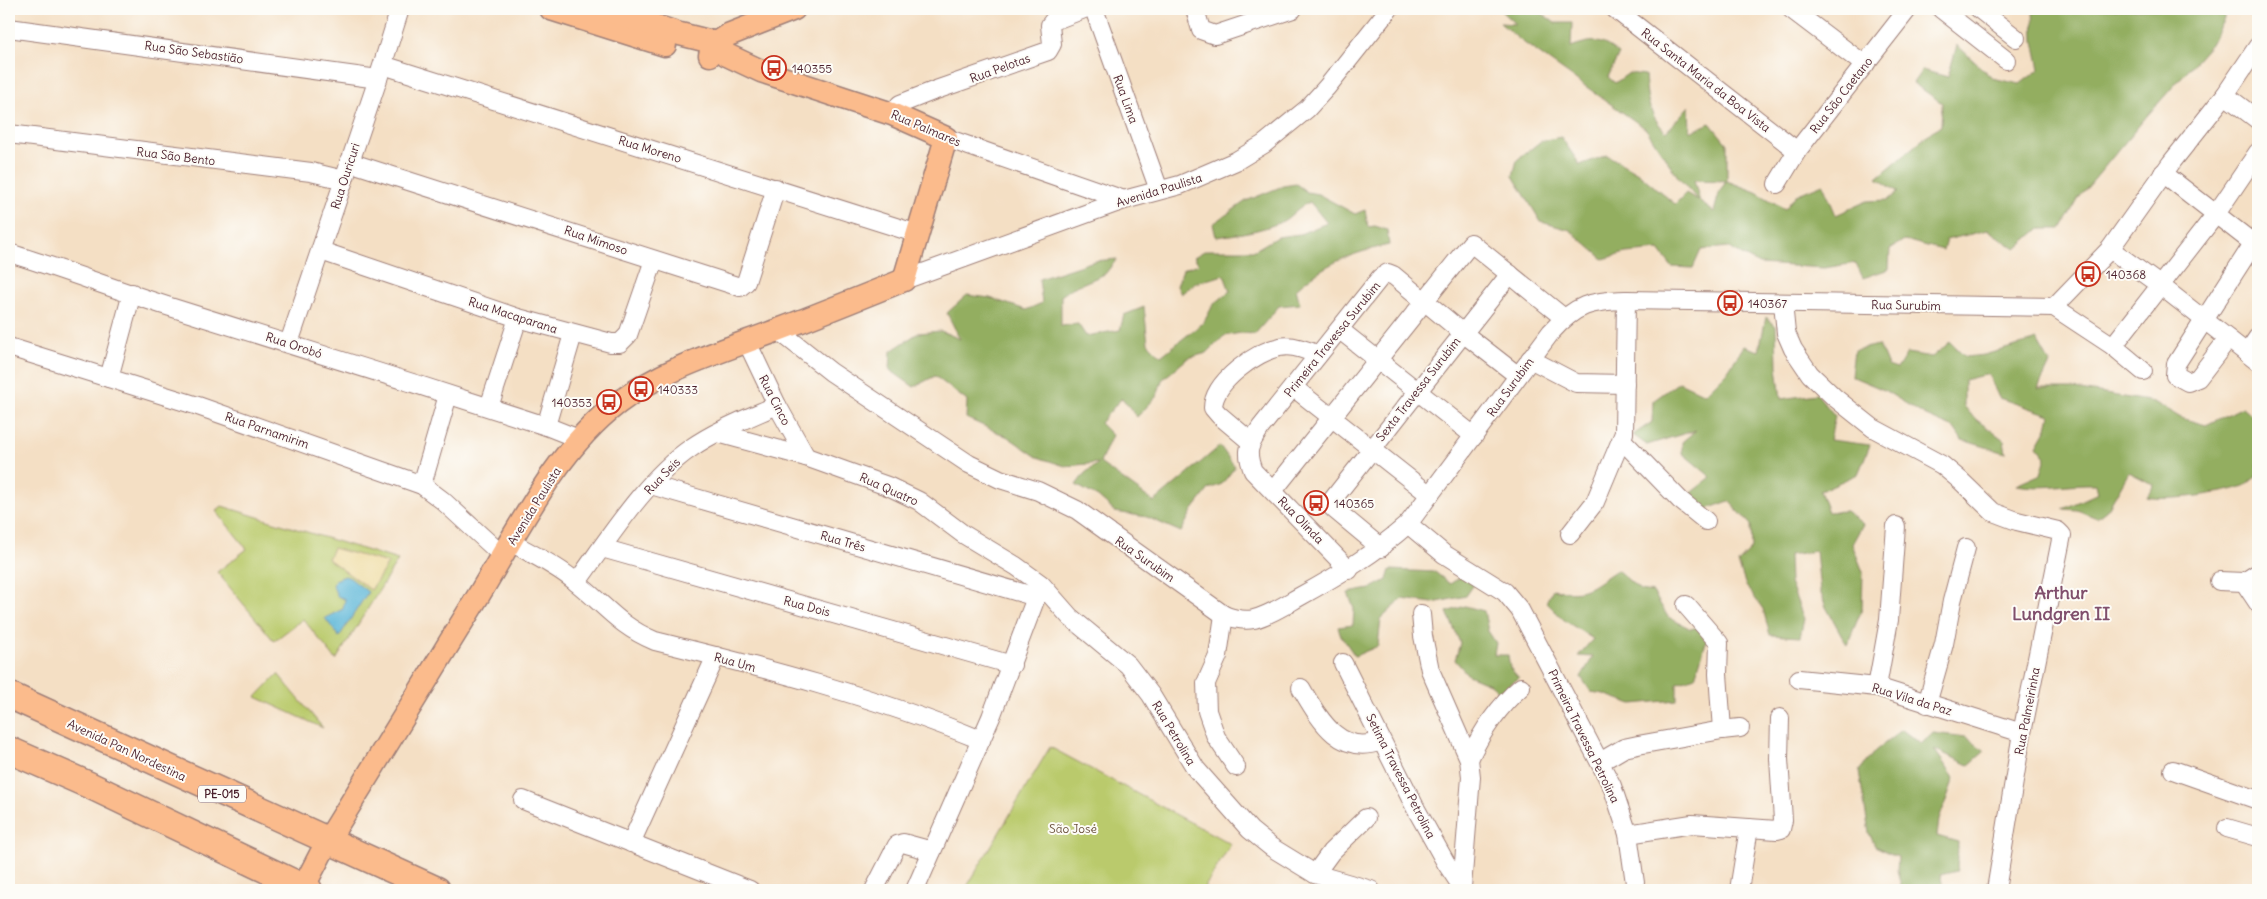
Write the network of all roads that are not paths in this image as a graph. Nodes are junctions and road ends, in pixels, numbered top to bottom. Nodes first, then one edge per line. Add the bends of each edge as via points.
1 (400, 9) edge
2 (552, 9) edge
3 (604, 9) edge
4 (794, 9) edge
5 (1084, 9) edge
6 (1094, 9) edge
7 (1194, 9) edge
8 (1293, 9) edge
9 (1389, 9) edge
10 (1615, 9) edge
11 (1790, 9) edge
12 (1908, 9) edge
13 (1941, 9) edge
14 (1979, 9) edge
15 (9, 28) edge
16 (2016, 38) dead end
17 (2258, 46) edge
18 (718, 51) junction
19 (2006, 60) dead end
20 (1865, 65) junction
21 (380, 72) junction
22 (2225, 95) junction
23 (892, 114) junction
24 (2258, 120) edge
25 (9, 134) edge
26 (946, 138) junction
27 (1798, 150) junction
28 (2258, 152) edge
29 (350, 162) junction
30 (2163, 173) junction
31 (344, 180) junction
32 (1777, 184) dead end
33 (776, 188) junction
34 (1159, 190) junction
35 (1124, 200) junction
36 (2216, 214) junction
37 (918, 234) junction
38 (2257, 242) edge
39 (2110, 249) junction
40 (321, 250) junction
41 (9, 253) edge
42 (654, 260) junction
43 (1510, 274) junction
44 (904, 280) junction
45 (2161, 286) junction
46 (132, 293) junction
47 (1626, 300) junction
48 (1425, 302) junction
49 (1783, 303) junction
50 (2054, 307) junction
51 (518, 318) junction
52 (1564, 318) junction
53 (2204, 318) junction
54 (778, 330) junction
55 (1340, 330) junction
56 (1463, 333) junction
57 (573, 334) junction
58 (2258, 337) edge
59 (2228, 339) junction
60 (747, 342) junction
61 (289, 343) junction
62 (2113, 346) junction
63 (9, 347) edge
64 (1318, 355) junction
65 (2252, 358) edge
66 (1530, 359) junction
67 (1380, 360) junction
68 (2143, 370) dead end
69 (1517, 375) junction
70 (109, 378) junction
71 (1625, 384) junction
72 (1293, 387) junction
73 (1418, 390) junction
74 (448, 395) junction
75 (777, 405) junction
76 (489, 407) junction
77 (1333, 418) junction
78 (546, 426) junction
79 (718, 433) junction
80 (1474, 436) junction
81 (578, 439) junction
82 (1622, 440) junction
83 (1251, 442) junction
84 (1371, 448) junction
85 (806, 457) junction
86 (422, 484) junction
87 (651, 485) junction
88 (1273, 491) junction
89 (1430, 495) junction
90 (1706, 521) dead end
91 (1408, 524) junction
92 (1896, 526) dead end
93 (1570, 534) dead end
94 (602, 548) junction
95 (1381, 548) junction
96 (1966, 548) dead end
97 (507, 549) junction
98 (1349, 570) junction
99 (2251, 577) edge
100 (2219, 581) dead end
101 (577, 582) junction
102 (1039, 591) junction
103 (2258, 603) edge
104 (1686, 605) dead end
105 (1421, 614) dead end
106 (1224, 615) junction
107 (716, 656) junction
108 (1343, 663) dead end
109 (1012, 665) junction
110 (1799, 679) dead end
111 (1521, 687) dead end
112 (1877, 687) junction
113 (1301, 688) dead end
114 (9, 695) edge
115 (1927, 704) junction
116 (1780, 718) dead end
117 (1740, 728) dead end
118 (1722, 730) junction
119 (2022, 733) junction
120 (981, 740) junction
121 (1381, 741) junction
122 (9, 750) edge
123 (1469, 759) junction
124 (1600, 762) junction
125 (1236, 767) dead end
126 (2173, 770) dead end
127 (523, 800) dead end
128 (2258, 800) edge
129 (1366, 818) dead end
130 (1749, 828) junction
131 (2227, 828) dead end
132 (1628, 834) junction
133 (2258, 837) edge
134 (327, 842) junction
135 (631, 843) junction
136 (932, 851) junction
137 (1315, 874) junction
138 (1462, 888) edge
139 (306, 889) edge
140 (437, 890) edge
141 (750, 890) edge
142 (874, 890) edge
143 (915, 890) edge
144 (1371, 890) edge
145 (1636, 890) edge
146 (1738, 890) edge
147 (1996, 890) edge

1 - 21 street, Rua Ouricuri
2 - 18 main road via 676,49
3 - 18 main road via 680,34
4 - 18 main road via 735,31
5 - 23 street, Rua Pelotas via 1053,21 1050,25 1052,44 1048,51 933,90 900,104
6 - 34 street, Rua Lima
7 - 8 street via 1201,30 1215,35
9 - 34 street, Avenida Paulista via 1328,87 1264,144 1208,174 1180,186
10 - 27 street, Rua Santa Maria da Boa Vista
11 - 20 street
12 - 20 street, Rua São Caetano
13 - 19 street
14 - 16 street
15 - 21 street, Rua São Sebastião
17 - 22 street
18 - 23 main road, Rua Palmares via 761,71
20 - 27 street, Rua São Caetano
21 - 29 street, Rua Ouricuri
21 - 33 street, Rua Moreno
22 - 24 street
22 - 30 street
23 - 26 main road, Rua Palmares
25 - 31 street, Rua São Bento via 311,172
26 - 35 street, Rua Palmares
26 - 37 main road
27 - 32 street, Rua São Caetano
28 - 36 street
29 - 31 street, Rua Ouricuri
29 - 42 street, Rua Mimoso
30 - 36 street
30 - 39 street
31 - 40 street, Rua Ouricuri
33 - 37 street, Rua Moreno
33 - 42 street, Rua Mimoso via 743,286
34 - 35 street, Avenida Paulista
35 - 44 street, Avenida Paulista
36 - 38 street
36 - 45 street
37 - 44 main road
38 - 53 street
39 - 45 street
39 - 50 street
40 - 51 street, Rua Macaparana
40 - 61 street, Rua Ouricuri
41 - 46 street, Rua Orobó
42 - 57 street, Rua Macaparana via 626,338 611,343
43 - 48 street via 1471,243
43 - 52 street
43 - 56 street, Sexta Travessa Surubim
44 - 54 main road, Avenida Paulista
45 - 53 street
45 - 62 street
46 - 61 street, Rua Orobó
46 - 70 street
47 - 49 street, Rua Surubim
47 - 52 street, Rua Surubim via 1587,303
47 - 71 street
48 - 55 street, Primeira Travessa Surubim via 1388,273 1380,278
48 - 56 street, Primeira Travessa Surubim
48 - 67 street
49 - 50 street, Rua Surubim
49 - 119 street, Rua Palmeirinha via 1786,333 1793,349 1810,374 1834,397 1873,428 1942,465 1993,512 2062,534
50 - 62 street
51 - 57 street, Rua Macaparana
51 - 76 street
52 - 66 street, Rua Surubim
53 - 59 street
53 - 59 street via 2176,364 2174,371 2178,377 2188,382 2198,378
54 - 60 main road, Avenida Paulista
54 - 106 street, Rua Surubim via 830,372 969,464 1077,510
55 - 64 street, Primeira Travessa Surubim
55 - 67 street
56 - 69 street, Primeira Travessa Surubim
56 - 73 street, Sexta Travessa Surubim
57 - 78 street
58 - 65 street
59 - 65 street
60 - 75 street, Rua Cinco
60 - 81 main road, Avenida Paulista via 707,355 653,380 618,404
61 - 74 street, Rua Orobó
62 - 68 street
63 - 70 street, Rua Parnamirim
64 - 72 street, Primeira Travessa Surubim
64 - 83 street via 1282,346 1259,353 1240,368 1218,393 1213,408
66 - 69 street, Rua Surubim
66 - 71 street via 1576,383
67 - 73 street
67 - 77 street
69 - 80 street, Rua Surubim
70 - 86 street, Rua Parnamirim
71 - 82 street
72 - 77 street
72 - 83 street, Primeira Travessa Surubim
73 - 80 street
73 - 84 street, Sexta Travessa Surubim
74 - 76 street, Rua Orobó
74 - 86 street
75 - 79 street, Rua Seis
75 - 85 street, Rua Cinco
76 - 78 street, Rua Orobó
77 - 84 street
77 - 88 street
78 - 81 street, Rua Orobó
79 - 85 street, Rua Quatro
79 - 87 street, Rua Seis via 684,453
80 - 89 street, Rua Surubim
81 - 97 main road, Avenida Paulista
82 - 90 street via 1680,500
82 - 93 street via 1595,502
83 - 88 street, Rua Olinda via 1248,450 1253,471
84 - 89 street
84 - 95 street, Sexta Travessa Surubim via 1333,499 1332,507
85 - 102 street, Rua Quatro via 890,487 919,501
86 - 97 street, Rua Parnamirim
87 - 94 street, Rua Seis
87 - 102 street, Rua Três
88 - 98 street, Rua Olinda
89 - 91 street, Rua Surubim
91 - 95 street, Rua Surubim
91 - 124 street, Primeira Travessa Petrolina via 1444,554 1505,592 1524,617
92 - 112 street via 1890,620
94 - 101 street, Rua Seis
94 - 109 street, Rua Dois
95 - 98 street, Rua Surubim
96 - 115 street
97 - 101 street, Rua Um
97 - 134 main road, Avenida Paulista
98 - 106 street, Rua Surubim via 1256,618 1233,619
99 - 100 street
99 - 103 street
101 - 107 street, Rua Um via 606,611 637,633 655,641
102 - 109 street
102 - 137 street, Rua Petrolina via 1128,664 1165,715 1196,769 1250,830
104 - 118 street via 1718,641
105 - 123 street, Setima Travessa Petrolina via 1430,670
106 - 125 street via 1218,656 1206,683 1207,711 1216,737
107 - 120 street, Rua Um via 923,716
107 - 135 street
108 - 121 street, Setima Travessa Petrolina
109 - 120 street
110 - 112 street, Rua Vila da Paz
111 - 123 street via 1487,724
112 - 115 street, Rua Vila da Paz
113 - 121 street via 1318,715 1339,738 1364,745
114 - 134 highway, Avenida Pan Nordestina / PE-015
115 - 119 street, Rua Vila da Paz
116 - 130 street via 1783,825 1777,830
117 - 118 street
118 - 124 street via 1638,744
119 - 147 street, Rua Palmeirinha
120 - 136 street
121 - 138 street, Setima Travessa Petrolina
122 - 139 highway
123 - 138 street, Setima Travessa Petrolina via 1471,777
124 - 132 street, Primeira Travessa Petrolina
126 - 128 street
127 - 135 street
129 - 137 street via 1331,852
130 - 132 street via 1692,824
130 - 146 street
131 - 133 street
132 - 145 street, Primeira Travessa Petrolina
134 - 139 main road, Avenida Paulista
134 - 140 highway, Avenida Pan Nordestina / PE-015
135 - 141 street
136 - 142 street via 903,843 897,845
136 - 143 street
137 - 144 street, Rua Petrolina

